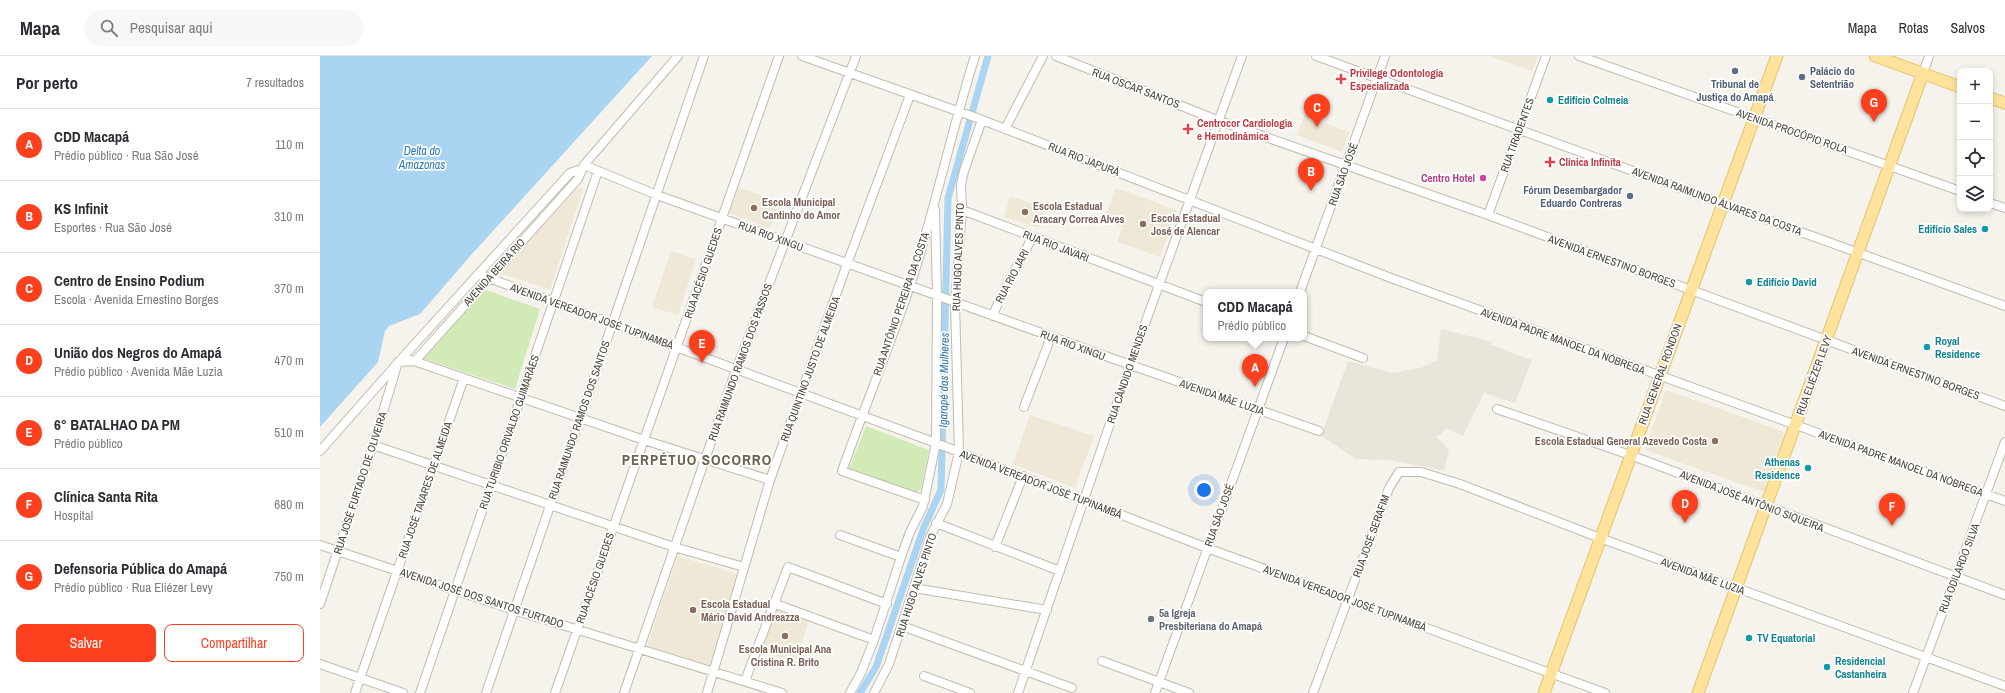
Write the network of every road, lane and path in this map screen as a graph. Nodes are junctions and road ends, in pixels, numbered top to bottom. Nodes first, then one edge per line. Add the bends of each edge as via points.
1 (678, 56) edge
2 (704, 56) edge
3 (779, 56) edge
4 (802, 56) edge
5 (856, 56) edge
6 (975, 56) edge
7 (1043, 56) edge
8 (1056, 56) edge
9 (1242, 56) edge
10 (1316, 56) edge
11 (1385, 56) edge
12 (1546, 56) edge
13 (1579, 56) edge
14 (1777, 56) edge
15 (1876, 56) edge
16 (1929, 56) edge
17 (849, 73) junction
18 (1923, 73) junction
19 (1377, 78) junction
20 (1957, 86) edge
21 (910, 95) junction
22 (1993, 99) edge
23 (2005, 103) edge
24 (959, 112) junction
25 (1754, 118) junction
26 (980, 119) junction
27 (1217, 120) junction
28 (1006, 129) junction
29 (1519, 130) junction
30 (1347, 165) junction
31 (1889, 165) junction
32 (583, 167) junction
33 (598, 171) junction
34 (1957, 190) edge
35 (657, 195) junction
36 (1190, 200) junction
37 (934, 203) junction
38 (1723, 204) junction
39 (1993, 204) edge
40 (2005, 208) edge
41 (962, 210) junction
42 (1488, 215) junction
43 (722, 219) junction
44 (1032, 237) junction
45 (786, 242) junction
46 (1315, 250) junction
47 (1858, 252) junction
48 (847, 264) junction
49 (478, 274) junction
50 (489, 278) junction
51 (1159, 285) junction
52 (910, 286) junction
53 (1301, 289) edge
54 (1691, 290) junction
55 (940, 297) junction
56 (1203, 301) edge
57 (554, 302) junction
58 (955, 302) junction
59 (2005, 306) edge
60 (993, 316) junction
61 (612, 324) junction
62 (1051, 337) junction
63 (1307, 337) edge
64 (1827, 340) junction
65 (1283, 341) edge
66 (676, 348) junction
67 (402, 357) junction
68 (1363, 358) dead end
69 (414, 361) junction
70 (1127, 364) junction
71 (736, 370) junction
72 (1659, 377) junction
73 (464, 378) junction
74 (800, 394) junction
75 (521, 397) junction
76 (2005, 406) edge
77 (1024, 407) dead end
78 (1258, 410) junction
79 (1497, 410) dead end
80 (862, 417) junction
81 (580, 418) junction
82 (1796, 426) junction
83 (1319, 431) dead end
84 (644, 440) junction
85 (2005, 442) edge
86 (938, 444) junction
87 (373, 445) junction
88 (956, 451) junction
89 (320, 452) edge
90 (1630, 455) junction
91 (705, 460) junction
92 (433, 466) junction
93 (1399, 472) joint
94 (1023, 476) junction
95 (770, 480) junction
96 (491, 485) junction
97 (1987, 494) junction
98 (925, 500) junction
99 (1083, 500) junction
100 (2005, 501) edge
101 (550, 505) junction
102 (1766, 506) junction
103 (936, 523) junction
104 (613, 526) junction
105 (840, 535) dead end
106 (1600, 538) junction
107 (320, 545) edge
108 (674, 547) junction
109 (995, 547) junction
110 (1207, 548) junction
111 (338, 551) junction
112 (901, 556) junction
113 (744, 567) junction
114 (397, 571) junction
115 (1060, 571) junction
116 (1955, 577) junction
117 (914, 588) junction
118 (1736, 588) junction
119 (455, 590) junction
120 (2005, 595) edge
121 (1348, 599) junction
122 (773, 603) junction
123 (320, 604) edge
124 (887, 604) junction
125 (514, 610) junction
126 (1047, 610) junction
127 (902, 626) junction
128 (577, 629) junction
129 (874, 640) junction
130 (638, 648) junction
131 (1926, 657) junction
132 (1102, 661) dead end
133 (320, 664) edge
134 (1026, 671) junction
135 (713, 672) junction
136 (1551, 673) junction
137 (924, 676) dead end
138 (360, 678) junction
139 (745, 681) junction
140 (1159, 682) junction
141 (2005, 686) edge
142 (1072, 688) dead end
143 (355, 693) edge
144 (404, 693) edge
145 (420, 693) edge
146 (486, 693) edge
147 (555, 693) edge
148 (624, 693) edge
149 (707, 693) edge
150 (782, 693) edge
151 (850, 693) edge
152 (874, 693) edge
153 (970, 693) edge
154 (1018, 693) edge
155 (1155, 693) edge
156 (1189, 693) edge
157 (1313, 693) edge
158 (1544, 693) edge
159 (1605, 693) edge
160 (1698, 693) edge
161 (1913, 693) edge

1 - 32 street, AVENIDA BEIRA RIO
2 - 35 street, RUA RAIMUNDO RAMOS DOS SANTOS
3 - 43 street, RUA ACÉSIO GUEDES
4 - 17 street
5 - 17 street, RUA RAIMUNDO RAMOS DOS PASSOS
6 - 24 street, RUA ANTÔNIO PEREIRA DA COSTA
7 - 28 street
8 - 27 street, RUA OSCAR SANTOS
9 - 27 street, RUA CÂNDIDO MENDES
10 - 19 street, AVENIDA RAIMUNDO ÁLVARES DA COSTA
11 - 19 street, RUA SÃO JOSÉ
12 - 29 street, RUA TIRADENTES
13 - 25 street, AVENIDA PROCÓPIO ROLA
14 - 25 main road, RUA GENERAL RONDON
15 - 18 main road
16 - 18 street, RUA ELIÉZER LEVY
17 - 21 street
17 - 45 street, RUA RAIMUNDO RAMOS DOS PASSOS
18 - 20 main road
18 - 31 main road, RUA ELIÉZER LEVY
19 - 29 street, AVENIDA RAIMUNDO ÁLVARES DA COSTA
19 - 30 street, RUA SÃO JOSÉ
21 - 24 street
21 - 48 street, RUA QUINTINO JUSTO DE ALMEIDA
22 - 23 main road
24 - 26 street, RUA RIO JAPURÁ
24 - 37 street, RUA ANTÔNIO PEREIRA DA COSTA
25 - 31 street, AVENIDA PROCÓPIO ROLA
25 - 38 main road, RUA GENERAL RONDON
26 - 28 street, RUA RIO JAPURÁ
26 - 41 street, RUA HUGO ALVES PINTO via 964,171 960,196
27 - 30 street, AVENIDA ERNESTINO BORGES
27 - 36 street, RUA CÂNDIDO MENDES
28 - 36 street, RUA RIO JAPURÁ
29 - 38 street, AVENIDA RAIMUNDO ÁLVARES DA COSTA
29 - 42 street, RUA TIRADENTES
30 - 42 street, AVENIDA ERNESTINO BORGES
30 - 46 street, RUA SÃO JOSÉ
31 - 34 street, AVENIDA PROCÓPIO ROLA
31 - 47 main road, RUA ELIÉZER LEVY
32 - 33 street, RUA RIO XINGU
32 - 49 street, AVENIDA BEIRA RIO via 570,173
32 - 50 street, AVENIDA BEIRA RIO via 578,179
33 - 35 street, RUA RIO XINGU
33 - 57 street, RUA TURIBIO ORIVALDO GUIMARÃES
35 - 43 street, RUA RIO XINGU
35 - 61 street, RUA RAIMUNDO RAMOS DOS SANTOS
36 - 46 street, AVENIDA PADRE MANOEL DA NÓBREGA
36 - 51 street, RUA CÂNDIDO MENDES
37 - 52 street, RUA ANTÔNIO PEREIRA DA COSTA
37 - 55 street, RUA HUGO ALVES PINTO
38 - 47 street, AVENIDA RAIMUNDO ÁLVARES DA COSTA
38 - 54 main road, RUA GENERAL RONDON
39 - 40 street
41 - 44 street, RUA RIO JAVARI
41 - 58 street, RUA HUGO ALVES PINTO
42 - 54 street, AVENIDA ERNESTINO BORGES
43 - 45 street, RUA RIO XINGU
43 - 66 street, RUA ACÉSIO GUEDES
44 - 51 street, RUA RIO JAVARI
44 - 60 street, RUA RIO JARI via 1021,261 1004,286
45 - 48 street, RUA RIO XINGU
45 - 71 street, RUA RAIMUNDO RAMOS DOS PASSOS
46 - 53 street, RUA SÃO JOSÉ
46 - 72 street, AVENIDA PADRE MANOEL DA NÓBREGA
47 - 59 street, AVENIDA RAIMUNDO ÁLVARES DA COSTA
47 - 64 main road, RUA ELIÉZER LEVY
48 - 52 street, RUA RIO XINGU
48 - 74 street, RUA QUINTINO JUSTO DE ALMEIDA
49 - 50 street, AVENIDA VEREADOR JOSÉ TUPINAMBÁ
49 - 67 street, AVENIDA BEIRA RIO
50 - 57 street, AVENIDA VEREADOR JOSÉ TUPINAMBÁ
50 - 69 street, AVENIDA BEIRA RIO
51 - 56 street
51 - 70 street, RUA CÂNDIDO MENDES
52 - 55 street, RUA RIO XINGU
52 - 80 street, RUA ANTÔNIO PEREIRA DA COSTA
54 - 64 street, AVENIDA ERNESTINO BORGES
54 - 72 main road, RUA GENERAL RONDON
55 - 58 street
55 - 86 street, RUA HUGO ALVES PINTO
57 - 61 street, AVENIDA VEREADOR JOSÉ TUPINAMBÁ
57 - 75 street, RUA TURIBIO ORIVALDO GUIMARÃES
58 - 60 street, RUA RIO XINGU
58 - 88 street, RUA HUGO ALVES PINTO
60 - 62 street, RUA RIO XINGU
61 - 66 street, AVENIDA VEREADOR JOSÉ TUPINAMBÁ
61 - 81 street, RUA RAIMUNDO RAMOS DOS SANTOS
62 - 70 street, RUA RIO XINGU
62 - 77 street
63 - 68 street
64 - 76 street, AVENIDA ERNESTINO BORGES
64 - 82 main road, RUA ELIÉZER LEVY
65 - 78 street, RUA SÃO JOSÉ
66 - 71 street, AVENIDA VEREADOR JOSÉ TUPINAMBÁ
66 - 84 street, RUA ACÉSIO GUEDES
67 - 69 street
67 - 87 street, RUA JOSÉ FURTADO DE OLIVEIRA
67 - 89 street, AVENIDA BEIRA RIO
69 - 73 street
70 - 78 street, AVENIDA MÃE LUZIA
70 - 99 street, RUA CÂNDIDO MENDES
71 - 74 street, AVENIDA VEREADOR JOSÉ TUPINAMBÁ
71 - 91 street, RUA RAIMUNDO RAMOS DOS PASSOS
72 - 82 street, AVENIDA PADRE MANOEL DA NÓBREGA
72 - 90 main road, RUA GENERAL RONDON
73 - 75 street
73 - 92 street, RUA JOSÉ TAVARES DE ALMEIDA
74 - 80 street, AVENIDA VEREADOR JOSÉ TUPINAMBÁ
74 - 95 street, RUA QUINTINO JUSTO DE ALMEIDA
75 - 81 street
75 - 96 street, RUA TURIBIO ORIVALDO GUIMARÃES
78 - 83 street, AVENIDA MÃE LUZIA
78 - 110 street, RUA SÃO JOSÉ
79 - 90 street, AVENIDA JOSÉ ANTÔNIO SIQUEIRA
80 - 86 street, AVENIDA VEREADOR JOSÉ TUPINAMBÁ
80 - 98 street, RUA ANTÔNIO PEREIRA DA COSTA via 842,471
81 - 84 street
81 - 101 street, RUA RAIMUNDO RAMOS DOS SANTOS
82 - 97 street, AVENIDA PADRE MANOEL DA NÓBREGA
82 - 102 main road, RUA ELIÉZER LEVY
84 - 91 street
84 - 104 street, RUA ACÉSIO GUEDES
85 - 97 street, RUA ODILARDO SILVA
86 - 88 street, AVENIDA VEREADOR JOSÉ TUPINAMBÁ
86 - 98 street, RUA HUGO ALVES PINTO
87 - 92 street
87 - 111 street, RUA JOSÉ FURTADO DE OLIVEIRA
88 - 94 street, AVENIDA VEREADOR JOSÉ TUPINAMBÁ
88 - 103 street, RUA HUGO ALVES PINTO via 947,504
90 - 102 street, AVENIDA JOSÉ ANTÔNIO SIQUEIRA
90 - 106 main road, RUA GENERAL RONDON
91 - 95 street
91 - 108 street, RUA RAIMUNDO RAMOS DOS PASSOS
92 - 96 street
92 - 114 street, RUA JOSÉ TAVARES DE ALMEIDA
93 - 106 street, AVENIDA MÃE LUZIA via 1421,472 1460,484
93 - 121 street, RUA JOSÉ SERAFIM via 1386,494
94 - 99 street, AVENIDA VEREADOR JOSÉ TUPINAMBÁ
94 - 109 street
95 - 113 street, RUA QUINTINO JUSTO DE ALMEIDA
96 - 101 street
96 - 119 street, RUA TURIBIO ORIVALDO GUIMARÃES
97 - 100 street, AVENIDA PADRE MANOEL DA NÓBREGA
97 - 116 street, RUA ODILARDO SILVA
98 - 112 street, RUA HUGO ALVES PINTO
99 - 110 street, AVENIDA VEREADOR JOSÉ TUPINAMBÁ
99 - 115 street, RUA CÂNDIDO MENDES
101 - 104 street
101 - 125 street, RUA RAIMUNDO RAMOS DOS SANTOS
102 - 116 street, AVENIDA JOSÉ ANTÔNIO SIQUEIRA
102 - 118 main road, RUA ELIÉZER LEVY
103 - 109 street
103 - 117 street, RUA HUGO ALVES PINTO
104 - 108 street
104 - 128 street, RUA ACÉSIO GUEDES
105 - 112 street
106 - 118 street, AVENIDA MÃE LUZIA
106 - 136 main road, RUA GENERAL RONDON
107 - 111 street, AVENIDA JOSÉ DOS SANTOS FURTADO
108 - 113 street
108 - 130 street, RUA RAIMUNDO RAMOS DOS PASSOS
109 - 115 street
110 - 121 street, AVENIDA VEREADOR JOSÉ TUPINAMBÁ
110 - 140 street, RUA SÃO JOSÉ
111 - 114 street, AVENIDA JOSÉ DOS SANTOS FURTADO
111 - 123 street, RUA JOSÉ FURTADO DE OLIVEIRA
112 - 124 street, RUA HUGO ALVES PINTO
113 - 135 street, RUA QUINTINO JUSTO DE ALMEIDA
114 - 119 street, AVENIDA JOSÉ DOS SANTOS FURTADO
114 - 138 street, RUA JOSÉ TAVARES DE ALMEIDA
115 - 126 street, RUA CÂNDIDO MENDES
116 - 120 street, AVENIDA JOSÉ ANTÔNIO SIQUEIRA
116 - 131 street, RUA ODILARDO SILVA
117 - 126 street
117 - 127 street, RUA HUGO ALVES PINTO
118 - 131 street, AVENIDA MÃE LUZIA
118 - 160 main road, RUA ELIÉZER LEVY
119 - 125 street, AVENIDA JOSÉ DOS SANTOS FURTADO
119 - 145 street, RUA TURIBIO ORIVALDO GUIMARÃES
121 - 136 street, AVENIDA VEREADOR JOSÉ TUPINAMBÁ
121 - 157 street, RUA JOSÉ SERAFIM
122 - 124 street via 788,566
122 - 129 street
122 - 139 street
124 - 129 street, RUA HUGO ALVES PINTO
125 - 128 street, AVENIDA JOSÉ DOS SANTOS FURTADO
125 - 146 street, RUA RAIMUNDO RAMOS DOS SANTOS
126 - 134 street, RUA CÂNDIDO MENDES
127 - 134 street
127 - 152 street, RUA HUGO ALVES PINTO via 889,664
128 - 130 street, AVENIDA JOSÉ DOS SANTOS FURTADO
128 - 147 street, RUA ACÉSIO GUEDES
129 - 151 street, RUA HUGO ALVES PINTO
130 - 135 street, AVENIDA JOSÉ DOS SANTOS FURTADO
130 - 148 street, RUA RAIMUNDO RAMOS DOS PASSOS
131 - 141 street, AVENIDA MÃE LUZIA
131 - 161 street, RUA ODILARDO SILVA
132 - 140 street
133 - 138 street
134 - 142 street
134 - 154 street, RUA CÂNDIDO MENDES
135 - 139 street, AVENIDA JOSÉ DOS SANTOS FURTADO
135 - 149 street, RUA QUINTINO JUSTO DE ALMEIDA
136 - 158 main road, RUA GENERAL RONDON
136 - 159 street, AVENIDA VEREADOR JOSÉ TUPINAMBÁ
137 - 153 street
138 - 143 street, RUA JOSÉ TAVARES DE ALMEIDA
138 - 144 street
139 - 150 street, AVENIDA JOSÉ DOS SANTOS FURTADO
140 - 155 street, RUA SÃO JOSÉ
140 - 156 street

